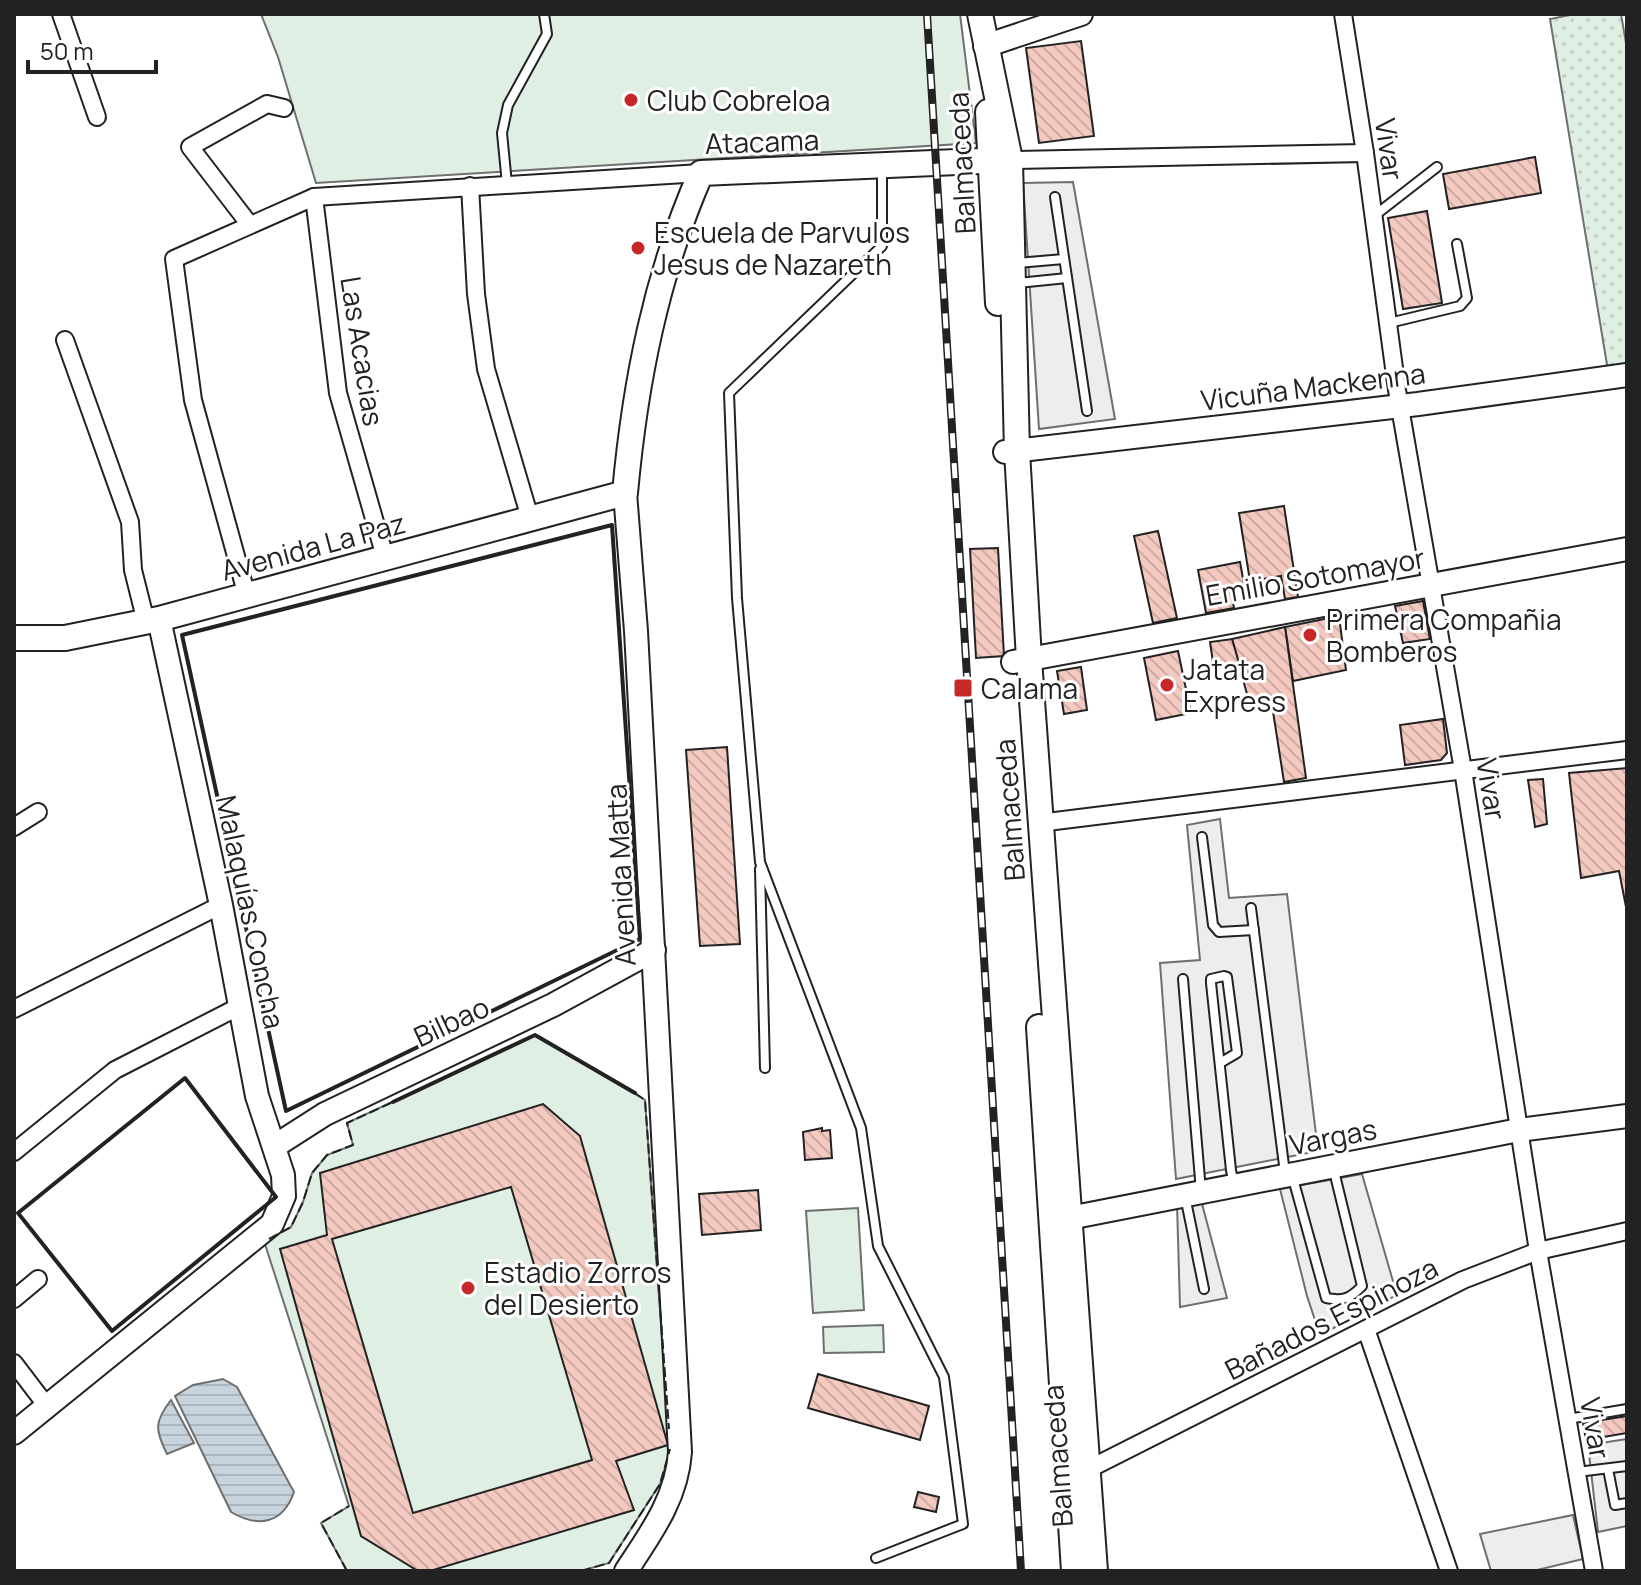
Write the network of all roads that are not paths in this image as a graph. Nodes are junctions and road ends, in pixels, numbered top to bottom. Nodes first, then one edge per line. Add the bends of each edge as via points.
1 (61, 14) edge
2 (544, 14) edge
3 (980, 14) edge
4 (1081, 14) edge
5 (1343, 14) edge
6 (985, 46) junction
7 (284, 108) dead end
8 (97, 117) dead end
9 (1365, 153) junction
10 (1000, 160) junction
11 (882, 167) junction
12 (1437, 167) dead end
13 (701, 173) junction
14 (507, 184) junction
15 (470, 186) junction
16 (314, 197) junction
17 (1055, 197) dead end
18 (1374, 217) junction
19 (250, 225) junction
20 (1457, 244) dead end
21 (1064, 259) junction
22 (1013, 274) junction
23 (1067, 278) junction
24 (1388, 324) junction
25 (65, 340) dead end
26 (1627, 375) edge
27 (1400, 405) junction
28 (1087, 411) dead end
29 (1011, 452) junction
30 (625, 493) junction
31 (530, 518) junction
32 (1627, 549) edge
33 (385, 557) junction
34 (1430, 586) junction
35 (247, 596) junction
36 (152, 621) junction
37 (14, 638) edge
38 (1021, 661) junction
39 (1627, 750) edge
40 (1463, 770) junction
41 (38, 812) dead end
42 (1039, 823) junction
43 (14, 827) edge
44 (1202, 837) dead end
45 (760, 862) junction
46 (221, 905) junction
47 (1251, 908) dead end
48 (1254, 930) junction
49 (654, 950) junction
50 (1183, 979) dead end
51 (242, 1005) junction
52 (14, 1009) edge
53 (1220, 1063) junction
54 (765, 1068) dead end
55 (1627, 1116) edge
56 (1519, 1130) junction
57 (275, 1146) junction
58 (14, 1152) edge
59 (1332, 1166) junction
60 (1289, 1175) junction
61 (1234, 1186) junction
62 (1193, 1194) junction
63 (1062, 1220) junction
64 (1627, 1231) edge
65 (1538, 1251) junction
66 (38, 1279) dead end
67 (1204, 1289) dead end
68 (14, 1299) edge
69 (1366, 1329) junction
70 (14, 1363) edge
71 (46, 1405) junction
72 (1627, 1409) edge
73 (1568, 1419) junction
74 (14, 1433) edge
75 (1627, 1466) edge
76 (1608, 1469) junction
77 (1577, 1472) junction
78 (1078, 1474) junction
79 (1627, 1503) edge
80 (876, 1558) dead end
81 (626, 1571) edge
82 (1074, 1571) edge
83 (1095, 1571) edge
84 (1449, 1571) edge
85 (1594, 1571) edge

1 - 8 street
2 - 14 lane via 547,34 508,105 502,133
3 - 6 main road, Balmaceda
4 - 6 street
5 - 9 street, Vivar
6 - 10 main road, Balmaceda
7 - 19 street via 267,104 190,147
9 - 10 street, Atacama
9 - 18 street, Vivar
10 - 11 main road, Atacama
10 - 22 main road, Balmaceda
10 - 29 main road, Balmaceda
11 - 13 main road, Atacama
11 - 45 lane via 882,246 729,393 737,598
12 - 18 lane
13 - 14 street, Atacama
13 - 30 main road, Avenida Matta via 668,258 647,342
14 - 15 street, Atacama
15 - 16 street, Atacama
15 - 31 street via 486,369
16 - 19 street, Atacama
16 - 33 street, Las Acacias via 338,393
17 - 21 lane
18 - 24 street, Vivar
19 - 35 street, Atacama via 174,259 193,400
20 - 24 lane via 1467,298 1460,306
21 - 22 lane
21 - 23 lane
22 - 23 lane
22 - 29 main road, Balmaceda
23 - 28 lane
24 - 27 street, Vivar
25 - 36 street via 130,522 133,570
26 - 27 street, Vicuña Mackenna
27 - 29 street, Vicuña Mackenna
27 - 34 street, Vivar
29 - 38 main road, Balmaceda
30 - 31 main road, Avenida La Paz
30 - 49 street, Avenida Matta
31 - 33 main road, Avenida La Paz
32 - 34 street, Emilio Sotomayor
33 - 35 main road, Avenida La Paz
34 - 38 street, Emilio Sotomayor
34 - 40 street, Vivar
35 - 36 main road, Avenida La Paz
36 - 37 main road, Avenida La Paz via 65,638
36 - 46 street, Malaquías Concha
38 - 42 main road, Balmaceda
38 - 63 main road, Balmaceda
39 - 40 street
40 - 42 street
40 - 56 street, Vivar
41 - 43 street
42 - 63 main road, Balmaceda
44 - 48 lane via 1213,925 1219,932
45 - 54 lane
45 - 80 lane via 861,1128 878,1246 944,1377 963,1524
46 - 51 street, Malaquías Concha
46 - 52 street
47 - 48 lane
48 - 60 lane
49 - 57 street, Bilbao via 553,1005 325,1114
49 - 81 street, Avenida Matta via 680,1452 668,1505
50 - 62 lane
51 - 57 street, Malaquías Concha via 257,1096
51 - 58 street via 115,1070
53 - 53 lane via 1211,979 1224,976 1237,1053
53 - 61 lane
55 - 56 street, Vargas
56 - 59 street, Vargas
56 - 65 street, Vivar
57 - 71 street, Malaquías Concha via 284,1196 272,1224
59 - 60 street, Vargas
59 - 60 lane via 1362,1286 1340,1301 1326,1298
60 - 61 street, Vargas
61 - 62 street, Vargas
62 - 63 street, Vargas
62 - 67 lane
63 - 78 main road, Balmaceda
64 - 65 street, Bañados Espinoza
65 - 69 street, Bañados Espinoza via 1463,1280
65 - 73 street, Vivar
66 - 68 street
69 - 78 street, Bañados Espinoza
69 - 84 street
70 - 71 street
71 - 74 street
72 - 73 lane
73 - 77 street, Vivar
75 - 76 lane
76 - 77 lane
76 - 79 lane via 1615,1505
77 - 85 street, Vivar via 1584,1539
78 - 82 main road, Balmaceda
78 - 83 main road, Balmaceda

